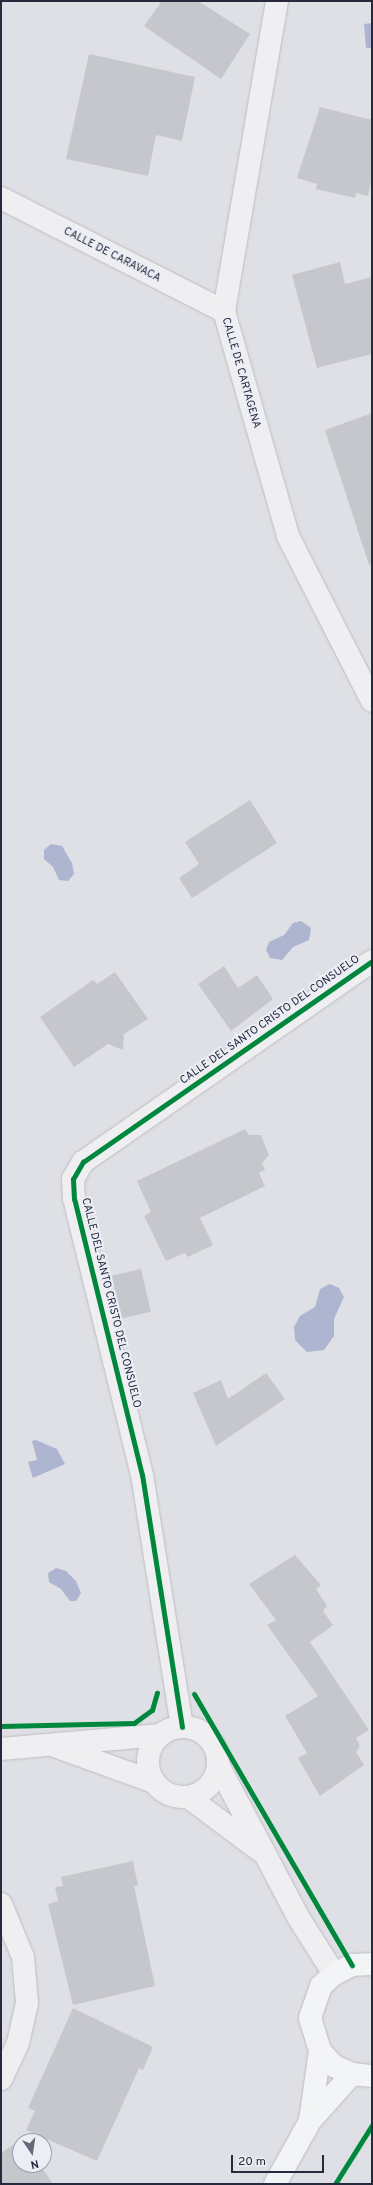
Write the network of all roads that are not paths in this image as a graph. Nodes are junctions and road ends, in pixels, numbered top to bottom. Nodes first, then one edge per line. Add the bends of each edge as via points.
1 (277, 1) edge
2 (1, 198) edge
3 (224, 311) junction
4 (372, 701) edge
5 (372, 961) edge
6 (182, 1727) junction
7 (160, 1735) junction
8 (50, 1745) junction
9 (1, 1749) edge
10 (218, 1765) junction
11 (154, 1782) junction
12 (188, 1797) junction
13 (264, 1854) junction
14 (1, 1904) edge
15 (370, 1960) edge
16 (334, 1974) junction
17 (320, 2051) junction
18 (362, 2075) edge
19 (1, 2079) edge
20 (310, 2122) junction
21 (275, 2184) edge

1 - 3 street, CALLE DE CARTAGENA
2 - 3 street, CALLE DE CARAVACA
3 - 4 street, CALLE DE CARTAGENA via 288,536
5 - 6 street, CALLE DEL SANTO CRISTO DEL CONSUELO via 83,1162 73,1179 74,1199 142,1475
6 - 7 street
6 - 10 street via 196,1729 209,1738 217,1750
7 - 8 street
7 - 11 street via 148,1757
8 - 9 street
8 - 11 street
10 - 12 street via 214,1780 202,1791
10 - 13 street
11 - 12 street via 163,1791
12 - 13 street
13 - 16 street
14 - 19 street via 23,1957 27,2003 18,2043
15 - 16 main road
16 - 17 main road via 321,1986 310,2018
17 - 18 main road via 334,2066
17 - 20 main road
18 - 20 main road
20 - 21 main road

